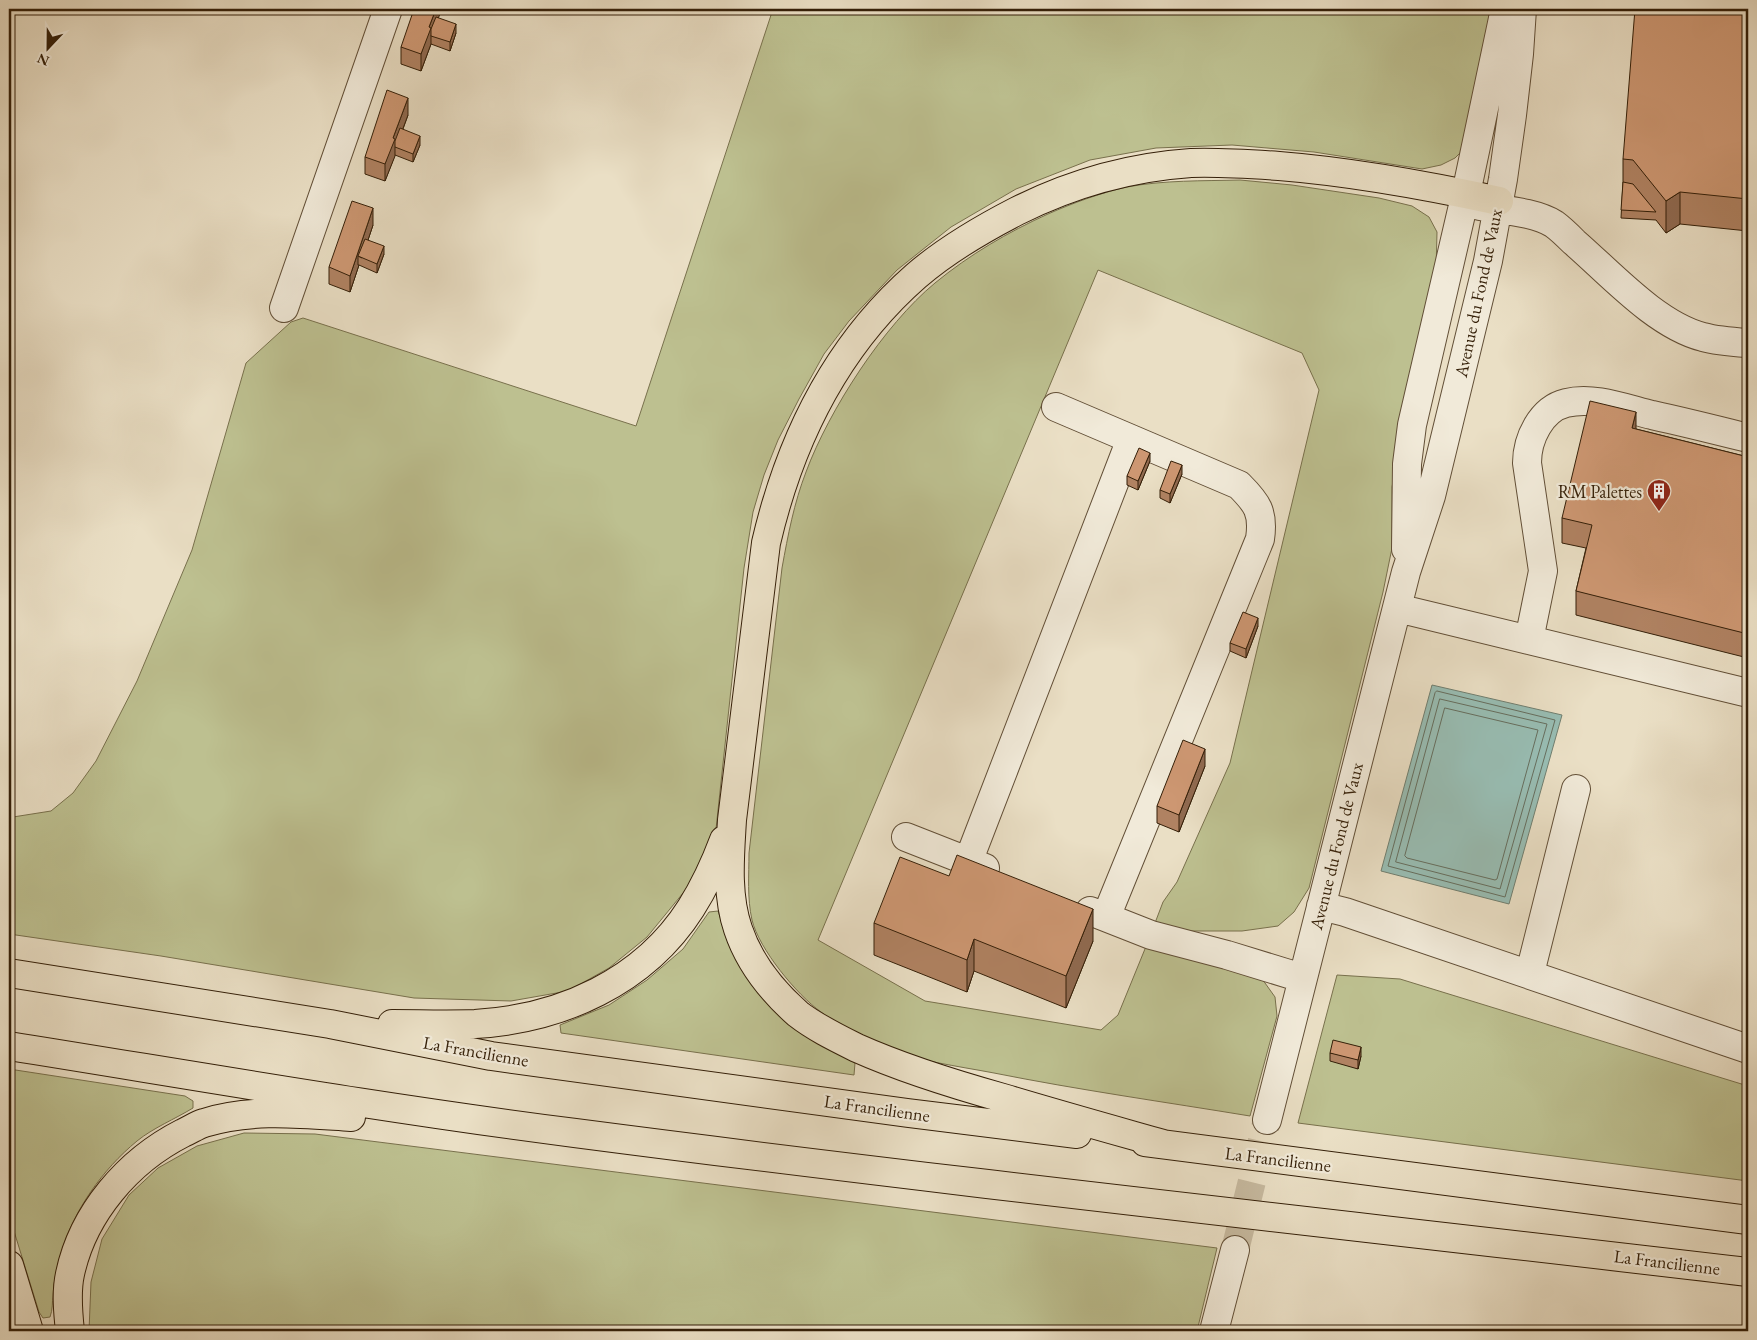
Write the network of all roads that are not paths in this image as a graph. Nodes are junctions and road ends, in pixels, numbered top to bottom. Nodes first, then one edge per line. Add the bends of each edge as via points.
1 (388, 9) edge
2 (1505, 9) edge
3 (1522, 9) edge
4 (1465, 198) junction
5 (1498, 205) junction
6 (284, 308) dead end
7 (1748, 343) edge
8 (1056, 407) dead end
9 (1748, 438) edge
10 (1131, 440) junction
11 (1406, 572) junction
12 (1397, 608) junction
13 (1529, 640) junction
14 (1748, 693) edge
15 (1576, 789) dead end
16 (732, 820) junction
17 (906, 836) dead end
18 (968, 862) junction
19 (1005, 876) edge
20 (1069, 902) edge
21 (1321, 906) junction
22 (1106, 917) junction
23 (9, 973) edge
24 (1530, 974) junction
25 (1302, 978) junction
26 (330, 1024) junction
27 (9, 1046) edge
28 (1748, 1049) edge
29 (1266, 1120) tunnel mouth
30 (571, 1133) junction
31 (1163, 1144) junction
32 (1748, 1220) edge
33 (1235, 1250) tunnel mouth
34 (9, 1265) edge
35 (1748, 1272) edge
36 (29, 1331) edge
37 (70, 1331) edge
38 (1214, 1331) edge

1 - 6 street
2 - 4 street, Avenue du Fond de Vaux
3 - 5 street, Avenue du Fond de Vaux via 1512,115
4 - 5 highway
4 - 11 street, Avenue du Fond de Vaux via 1412,425 1406,464
4 - 16 highway via 1384,178 1304,168 1191,163 1142,169 1102,178 1046,197 990,226 916,276 880,312 851,348 810,416 790,459 766,543
5 - 7 street via 1554,225 1666,320 1702,337
5 - 11 street, Avenue du Fond de Vaux via 1477,311 1433,486
8 - 10 street
9 - 13 street via 1592,400 1564,403 1545,415 1527,453 1543,571
10 - 18 street
10 - 22 street via 1239,485 1255,500 1263,523 1260,539
11 - 12 street, Avenue du Fond de Vaux
12 - 13 street
12 - 21 street, Avenue du Fond de Vaux
13 - 14 street
15 - 24 street
16 - 26 highway via 711,874 670,937 616,983 590,997 531,1017 476,1024
16 - 31 highway via 731,897 737,928 750,956 772,989 799,1014 833,1036 893,1064
17 - 18 street
18 - 19 street
20 - 22 street
21 - 24 street
21 - 25 street, Avenue du Fond de Vaux
22 - 25 street via 1150,935
23 - 26 highway, La Francilienne
24 - 28 street
25 - 29 street, Avenue du Fond de Vaux
26 - 31 highway, La Francilienne via 491,1056
27 - 30 highway, La Francilienne
30 - 35 highway, La Francilienne
30 - 37 highway via 294,1113 242,1115 203,1123 166,1142 127,1173 102,1201 82,1236 69,1275
31 - 32 highway, La Francilienne
33 - 38 street
34 - 36 highway

